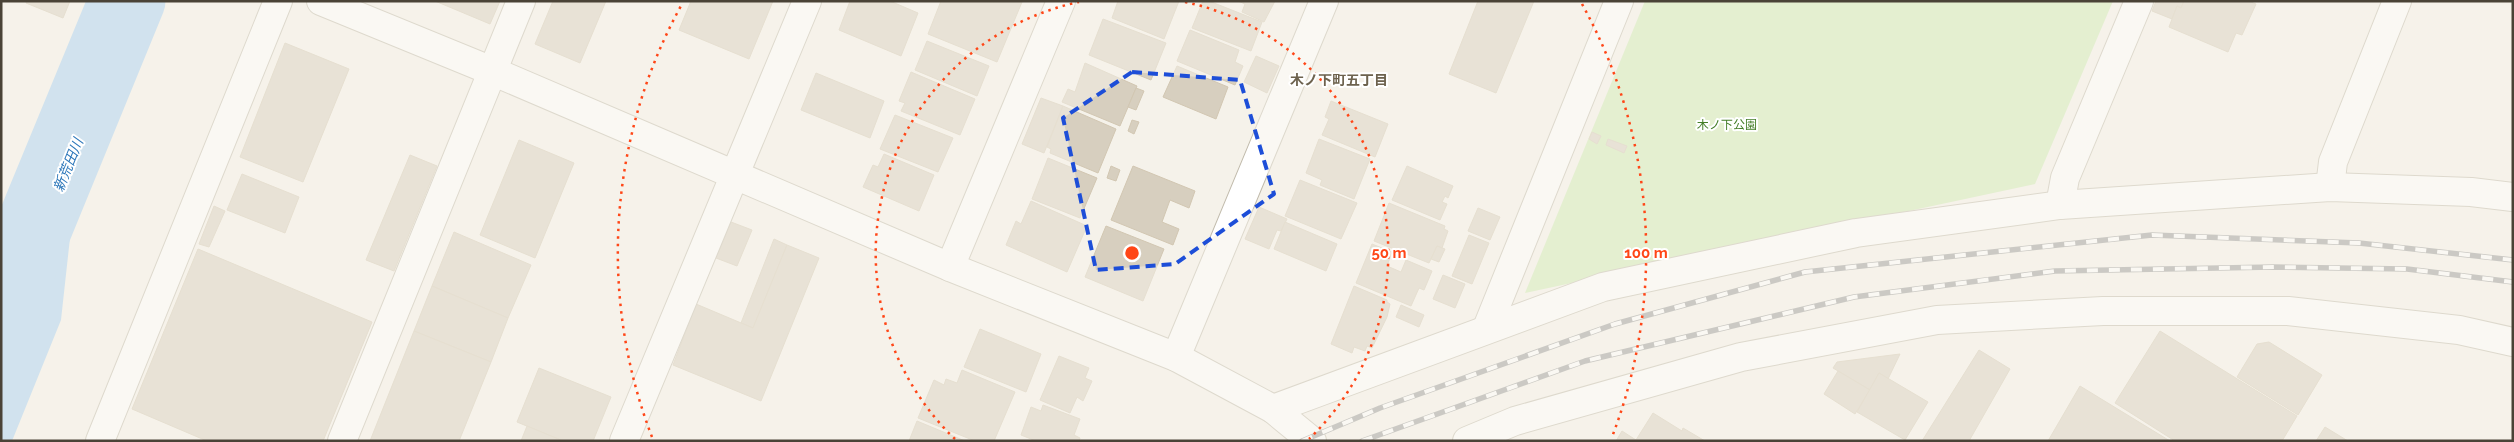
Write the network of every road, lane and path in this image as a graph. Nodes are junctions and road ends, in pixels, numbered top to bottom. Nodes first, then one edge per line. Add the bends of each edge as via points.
1 (278, 1) edge
2 (321, 1) edge
3 (521, 1) edge
4 (807, 1) edge
5 (1061, 1) edge
6 (1324, 1) edge
7 (1619, 1) edge
8 (2138, 1) edge
9 (2397, 1) edge
10 (492, 71) junction
11 (734, 175) junction
12 (2330, 187) junction
13 (2513, 197) edge
14 (2060, 205) junction
15 (950, 267) junction
16 (1488, 328) junction
17 (2513, 342) edge
18 (1176, 357) junction
19 (1273, 408) junction
20 (100, 441) edge
21 (342, 441) edge
22 (624, 441) edge
23 (1312, 441) edge
24 (1467, 441) edge

1 - 20 street
2 - 10 street
3 - 10 street
4 - 11 street
5 - 15 street
6 - 18 street
7 - 16 street
8 - 14 street via 2065,178
9 - 12 street via 2333,162
10 - 11 street
10 - 21 street
11 - 15 street
11 - 22 street
12 - 13 street via 2472,192
12 - 14 street
14 - 16 street via 1856,233 1613,284
15 - 18 street
16 - 19 street
17 - 24 street via 2459,330 2288,311 2102,311 1937,320 1741,357 1516,421
18 - 19 street
19 - 23 street

